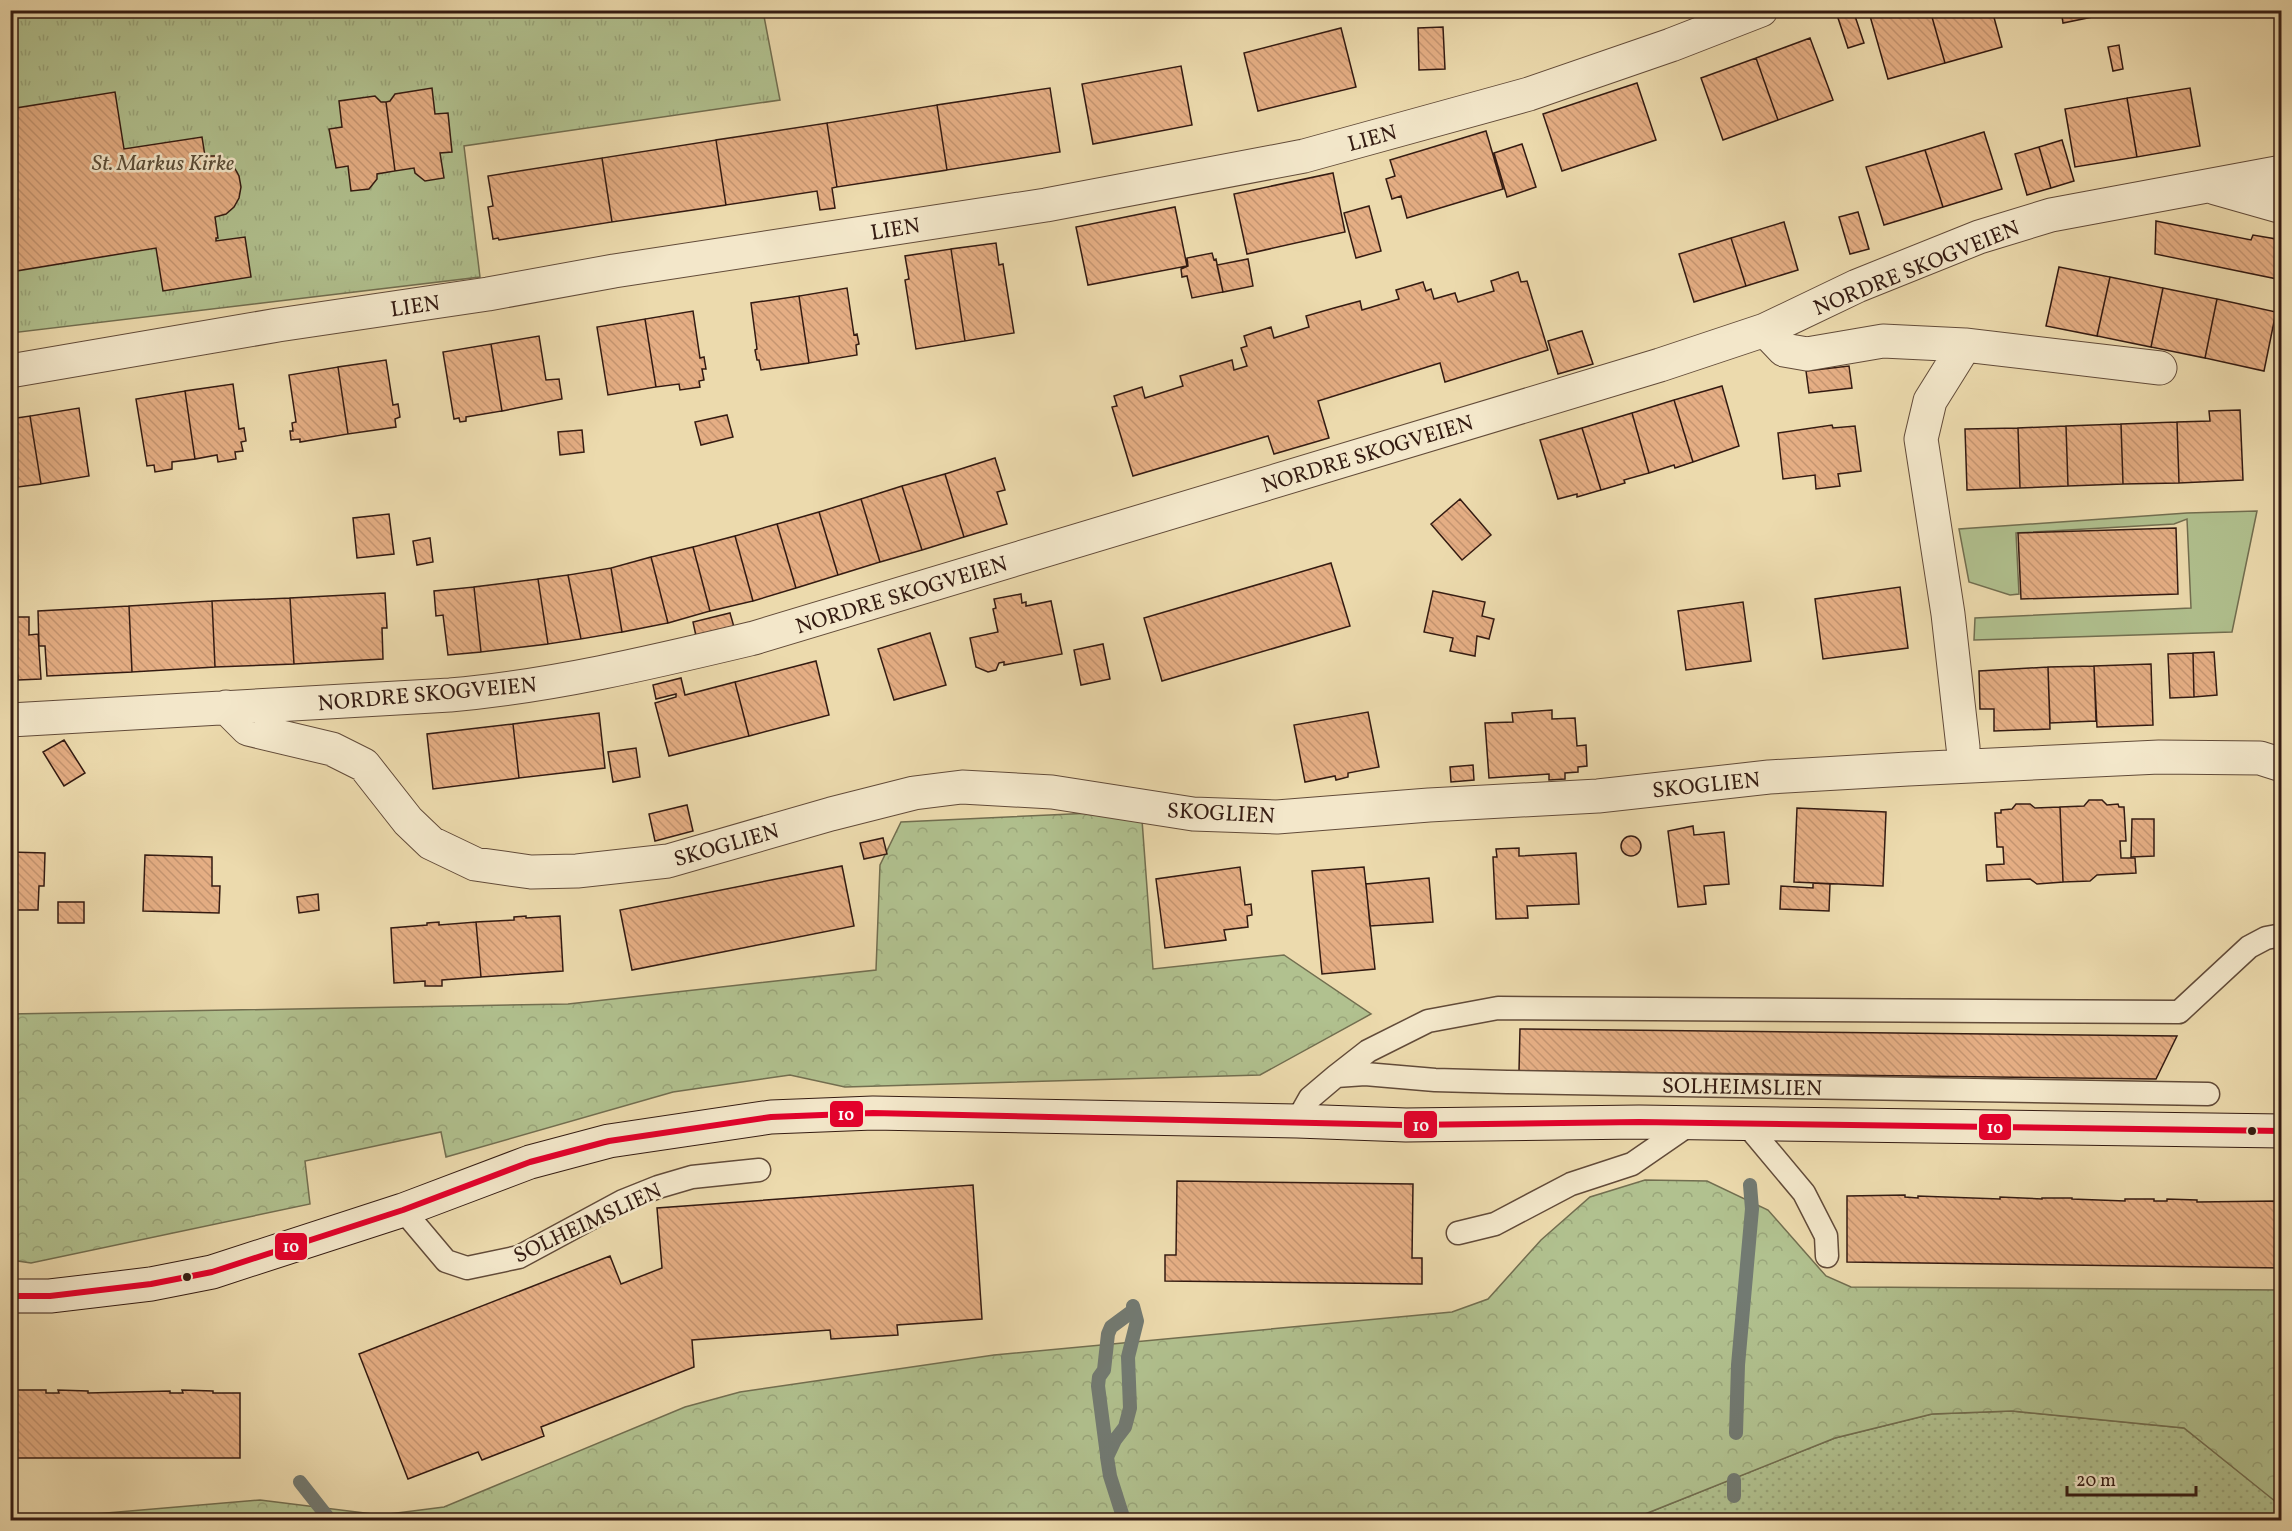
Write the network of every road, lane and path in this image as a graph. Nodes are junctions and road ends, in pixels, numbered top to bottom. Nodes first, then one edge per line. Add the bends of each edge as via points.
1 (1761, 10) edge
2 (2282, 172) edge
3 (2210, 187) junction
4 (2282, 207) edge
5 (1766, 330) junction
6 (1965, 345) junction
7 (2160, 368) dead end
8 (10, 370) edge
9 (226, 707) junction
10 (10, 720) edge
11 (1963, 747) dead end
12 (2282, 765) edge
13 (2282, 935) edge
14 (1336, 1076) junction
15 (2208, 1094) dead end
16 (1298, 1120) junction
17 (1690, 1124) junction
18 (1747, 1125) junction
19 (2282, 1131) edge
20 (759, 1170) dead end
21 (403, 1210) junction
22 (1458, 1233) dead end
23 (1827, 1256) dead end
24 (10, 1296) edge

1 - 8 street, LIEN via 1529,94 1304,156 1046,205
2 - 3 street, NORDRE SKOGVEIEN
3 - 4 street
3 - 5 street, NORDRE SKOGVEIEN via 2051,216 1979,237 1857,286
5 - 6 street, NORDRE SKOGVEIEN via 1784,350 1807,354 1883,341
5 - 9 street, NORDRE SKOGVEIEN via 754,638 630,668 507,690
6 - 7 street, NORDRE SKOGVEIEN
6 - 11 street via 1930,401 1921,439 1948,614
9 - 10 street, NORDRE SKOGVEIEN
9 - 12 street, SKOGLIEN via 248,729 332,749 363,765 431,843 475,864 531,872 668,861 914,793 962,787 1052,792 1193,814 1277,817 1598,796 1769,777 2159,757 2260,758
13 - 14 lane via 2248,947 2179,1012 1498,1008 1428,1021 1368,1051
14 - 15 lane, SOLHEIMSLIEN
14 - 16 lane via 1310,1098
16 - 17 street, SOLHEIMSLIEN via 1406,1125
16 - 21 street, SOLHEIMSLIEN via 873,1113 771,1117 609,1141 530,1162
17 - 18 street, SOLHEIMSLIEN
17 - 22 lane via 1632,1164 1571,1184 1495,1224
18 - 19 street, SOLHEIMSLIEN
18 - 23 lane via 1803,1193 1826,1236
20 - 21 lane, SOLHEIMSLIEN via 692,1177 658,1187 623,1201 519,1257 467,1268 446,1261
21 - 24 street, SOLHEIMSLIEN via 212,1272 140,1286 50,1296

